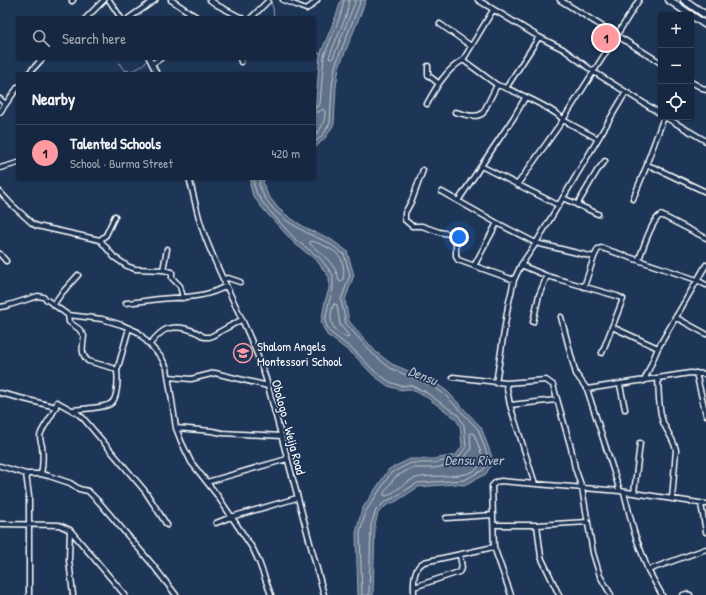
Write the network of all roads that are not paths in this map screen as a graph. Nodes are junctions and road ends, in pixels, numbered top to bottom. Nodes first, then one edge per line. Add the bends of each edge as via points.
1 (104, 0) edge
2 (109, 0) edge
3 (155, 0) edge
4 (171, 0) edge
5 (210, 0) edge
6 (283, 0) edge
7 (316, 0) edge
8 (478, 0) edge
9 (560, 0) edge
10 (639, 0) edge
11 (669, 0) edge
12 (684, 0) edge
13 (268, 1) dead end
14 (493, 10) junction
15 (687, 12) edge
16 (705, 13) edge
17 (88, 16) edge
18 (120, 16) edge
19 (132, 16) edge
20 (195, 16) edge
21 (238, 16) edge
22 (253, 16) edge
23 (694, 17) edge
24 (440, 24) dead end
25 (706, 26) edge
26 (617, 36) junction
27 (539, 37) junction
28 (471, 46) junction
29 (41, 60) edge
30 (150, 60) edge
31 (158, 60) edge
32 (463, 60) junction
33 (658, 61) edge
34 (152, 64) junction
35 (428, 66) dead end
36 (32, 69) junction
37 (30, 72) edge
38 (34, 72) edge
39 (156, 72) edge
40 (594, 72) junction
41 (438, 83) junction
42 (694, 84) edge
43 (497, 85) junction
44 (506, 88) junction
45 (16, 90) edge
46 (706, 90) edge
47 (626, 92) junction
48 (525, 98) junction
49 (0, 99) edge
50 (5, 104) junction
51 (427, 104) dead end
52 (0, 112) edge
53 (455, 112) dead end
54 (658, 112) edge
55 (563, 120) junction
56 (664, 120) edge
57 (670, 120) edge
58 (598, 140) junction
59 (706, 141) edge
60 (605, 161) dead end
61 (16, 164) edge
62 (647, 165) junction
63 (482, 166) junction
64 (0, 168) edge
65 (423, 170) dead end
66 (190, 180) edge
67 (517, 185) junction
68 (0, 192) edge
69 (442, 192) dead end
70 (706, 192) edge
71 (563, 198) junction
72 (633, 199) dead end
73 (458, 201) junction
74 (558, 205) junction
75 (577, 205) junction
76 (598, 214) dead end
77 (115, 216) dead end
78 (496, 224) junction
79 (706, 238) edge
80 (100, 240) junction
81 (536, 243) junction
82 (167, 249) dead end
83 (0, 254) edge
84 (594, 257) junction
85 (639, 259) junction
86 (6, 262) dead end
87 (521, 265) junction
88 (706, 265) edge
89 (474, 266) junction
90 (163, 270) junction
91 (78, 275) dead end
92 (547, 276) junction
93 (223, 279) junction
94 (514, 280) junction
95 (697, 280) junction
96 (240, 282) dead end
97 (706, 285) edge
98 (226, 286) junction
99 (584, 287) junction
100 (183, 298) junction
101 (126, 303) dead end
102 (54, 304) junction
103 (0, 307) edge
104 (68, 315) junction
105 (561, 317) dead end
106 (675, 317) junction
107 (241, 320) junction
108 (533, 322) dead end
109 (612, 327) junction
110 (129, 328) junction
111 (706, 334) edge
112 (150, 344) junction
113 (658, 348) junction
114 (602, 353) dead end
115 (117, 371) junction
116 (696, 373) junction
117 (706, 374) edge
118 (169, 377) junction
119 (453, 377) dead end
120 (658, 379) junction
121 (644, 381) junction
122 (496, 383) junction
123 (506, 383) junction
124 (620, 385) junction
125 (268, 386) junction
126 (587, 389) junction
127 (0, 393) edge
128 (556, 400) junction
129 (510, 405) junction
130 (56, 407) junction
131 (625, 409) dead end
132 (70, 410) junction
133 (706, 415) edge
134 (176, 428) junction
135 (282, 436) junction
136 (640, 443) dead end
137 (287, 458) junction
138 (0, 466) edge
139 (26, 474) junction
140 (41, 474) junction
141 (207, 482) junction
142 (535, 484) junction
143 (582, 488) junction
144 (622, 492) junction
145 (634, 494) junction
146 (297, 498) junction
147 (672, 499) junction
148 (700, 504) junction
149 (706, 504) edge
150 (493, 515) junction
151 (231, 517) junction
152 (446, 518) dead end
153 (588, 522) junction
154 (216, 523) dead end
155 (0, 524) edge
156 (29, 524) junction
157 (167, 525) dead end
158 (494, 525) junction
159 (537, 525) junction
160 (70, 530) junction
161 (706, 532) edge
162 (494, 547) junction
163 (706, 549) edge
164 (460, 555) junction
165 (648, 570) junction
166 (414, 587) junction
167 (29, 595) edge
168 (73, 595) edge
169 (125, 595) edge
170 (176, 595) edge
171 (271, 595) edge
172 (324, 595) edge
173 (414, 595) edge
174 (511, 595) edge
175 (559, 595) edge
176 (612, 595) edge
177 (662, 595) edge
178 (683, 595) edge
179 (690, 595) edge

1 - 17 street
2 - 18 street
3 - 19 street
4 - 20 street
5 - 21 street
6 - 7 street via 306,9
8 - 14 street
9 - 26 street
10 - 26 street
11 - 15 highway
12 - 16 highway
13 - 22 street
14 - 27 street
14 - 28 street
23 - 25 highway
24 - 28 street
26 - 33 street
26 - 40 street
27 - 40 street via 563,49
27 - 44 street
28 - 32 street
29 - 36 street
30 - 34 street
31 - 34 street
32 - 41 street
32 - 43 street
34 - 39 street
35 - 41 street via 428,74
36 - 37 street
36 - 38 street
40 - 47 street
40 - 55 street
41 - 51 street
42 - 46 street
43 - 44 street
43 - 53 street via 480,116
44 - 48 street
45 - 50 street
47 - 54 street
47 - 58 street
48 - 55 street via 561,116
48 - 63 street
49 - 50 street
50 - 52 street
55 - 58 street
55 - 67 street
56 - 62 street
57 - 59 street
58 - 71 street
60 - 75 street
61 - 64 street
62 - 70 street
62 - 72 street
63 - 67 street
63 - 73 street
65 - 89 street via 405,213 405,220 412,226 422,226 454,235 458,260
66 - 93 street, Obologo - Weija Road via 203,231
67 - 74 street
68 - 80 street via 33,224
69 - 73 street
71 - 74 street
71 - 75 street
73 - 78 street
74 - 81 street
75 - 76 street
77 - 80 street via 106,235
78 - 81 street
78 - 89 street
79 - 85 street via 660,215
80 - 90 street via 114,257 127,266
81 - 84 street
81 - 87 street
82 - 90 street
83 - 86 street
84 - 85 street via 600,247
84 - 99 street
85 - 95 street
87 - 92 street
87 - 94 street
88 - 95 street
89 - 94 street
90 - 100 street via 172,272 172,278 180,286
91 - 102 street
92 - 99 street
92 - 108 street
93 - 96 street
93 - 98 street, Obologo - Weija Road
94 - 122 street
95 - 97 street
95 - 106 street
98 - 100 street via 211,293
98 - 107 street, Obologo - Weija Road
99 - 109 street via 623,299
100 - 101 street
102 - 103 street via 38,296
102 - 104 street
104 - 110 street via 102,319
104 - 115 street via 69,322 84,336 82,348 85,358
105 - 126 street via 576,374
106 - 111 street
106 - 113 street
107 - 112 street via 210,337 181,328 166,329
107 - 125 street, Obologo - Weija Road via 260,359
109 - 113 street
109 - 114 street
110 - 112 street via 138,332
110 - 115 street
112 - 118 street via 165,363
113 - 121 street
115 - 132 street via 114,401 110,404
116 - 117 street
116 - 120 street
116 - 133 street
118 - 125 street via 191,379 215,373
118 - 134 street
119 - 122 street
120 - 121 street
120 - 147 street via 660,410 676,450
121 - 124 street
122 - 123 street
123 - 128 street via 546,380 553,385
123 - 129 street
124 - 126 street
124 - 131 street
125 - 135 street, Obologo - Weija Road
126 - 144 street
127 - 130 street
128 - 129 street
128 - 143 street via 571,448 574,468
129 - 142 street
130 - 132 street via 57,402
130 - 140 street via 40,438
132 - 157 street via 83,418 118,458 145,491
134 - 135 street
134 - 141 street via 191,462
135 - 137 street, Obologo - Weija Road
136 - 145 street
137 - 141 street
137 - 146 street, Obologo - Weija Road
138 - 139 street
139 - 140 street
139 - 156 street
140 - 170 street via 88,491
141 - 151 street
142 - 143 street
142 - 150 street via 496,482 492,486
143 - 144 street
143 - 153 street
144 - 145 street
144 - 165 street
145 - 147 street
146 - 151 street
146 - 172 street, Obologo - Weija Road
147 - 148 street
148 - 149 street
148 - 161 street
150 - 152 street
150 - 158 street
151 - 154 street
151 - 171 street via 253,549
153 - 159 street
153 - 176 street via 600,576
155 - 156 street
156 - 160 street via 59,525
156 - 167 street
158 - 159 street
158 - 162 street
159 - 175 street via 542,557
160 - 168 street via 69,560
160 - 169 street
162 - 164 street
162 - 174 street
163 - 165 street
164 - 166 street via 462,568 459,572
164 - 166 street via 420,564 414,573
165 - 177 street
166 - 173 street
178 - 179 street

